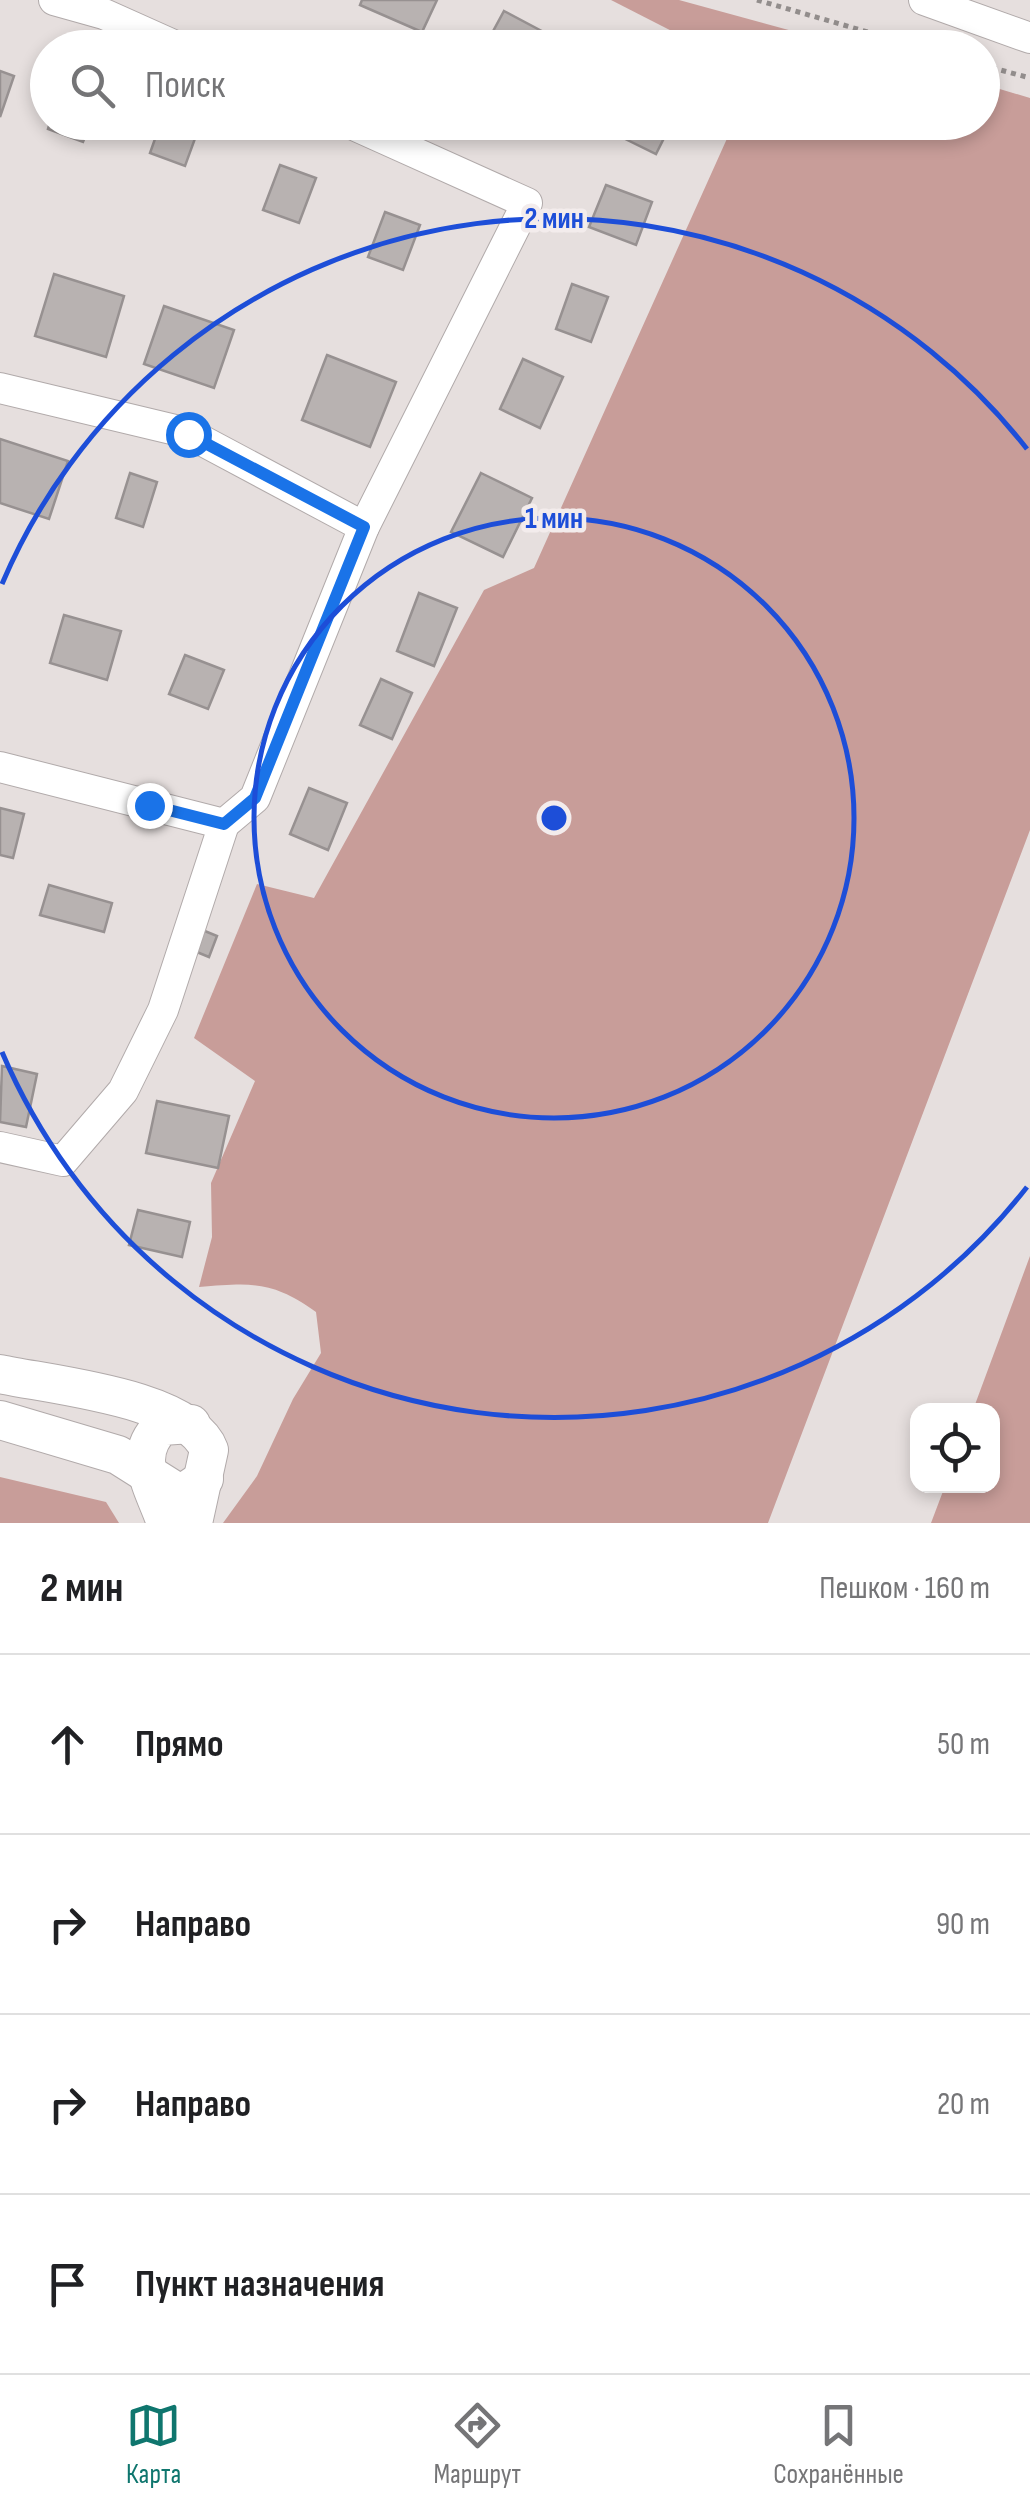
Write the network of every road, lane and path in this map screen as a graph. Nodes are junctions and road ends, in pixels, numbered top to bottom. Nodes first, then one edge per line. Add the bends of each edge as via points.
1 (54, 0) edge
2 (757, 0) edge
3 (924, 0) edge
4 (140, 30) edge
5 (861, 30) edge
6 (1030, 38) edge
7 (1000, 69) edge
8 (1030, 78) edge
9 (387, 140) edge
10 (0, 388) edge
11 (364, 527) junction
12 (0, 766) edge
13 (224, 824) junction
14 (0, 1147) edge
15 (0, 1374) edge
16 (0, 1420) edge
17 (191, 1424) junction
18 (149, 1478) junction
19 (204, 1479) junction
20 (166, 1523) edge
21 (193, 1523) edge

1 - 4 street
2 - 5 path
3 - 6 street
7 - 8 path
9 - 11 street via 528,203
10 - 11 street via 188,434
11 - 13 street via 255,798
12 - 13 street
13 - 14 street via 163,1010 123,1091 63,1161
15 - 17 main road via 152,1407
16 - 18 main road via 85,1442
17 - 18 main road via 162,1426 150,1438 144,1463
17 - 19 main road via 209,1450
18 - 19 main road via 175,1492
18 - 20 main road
19 - 21 main road

